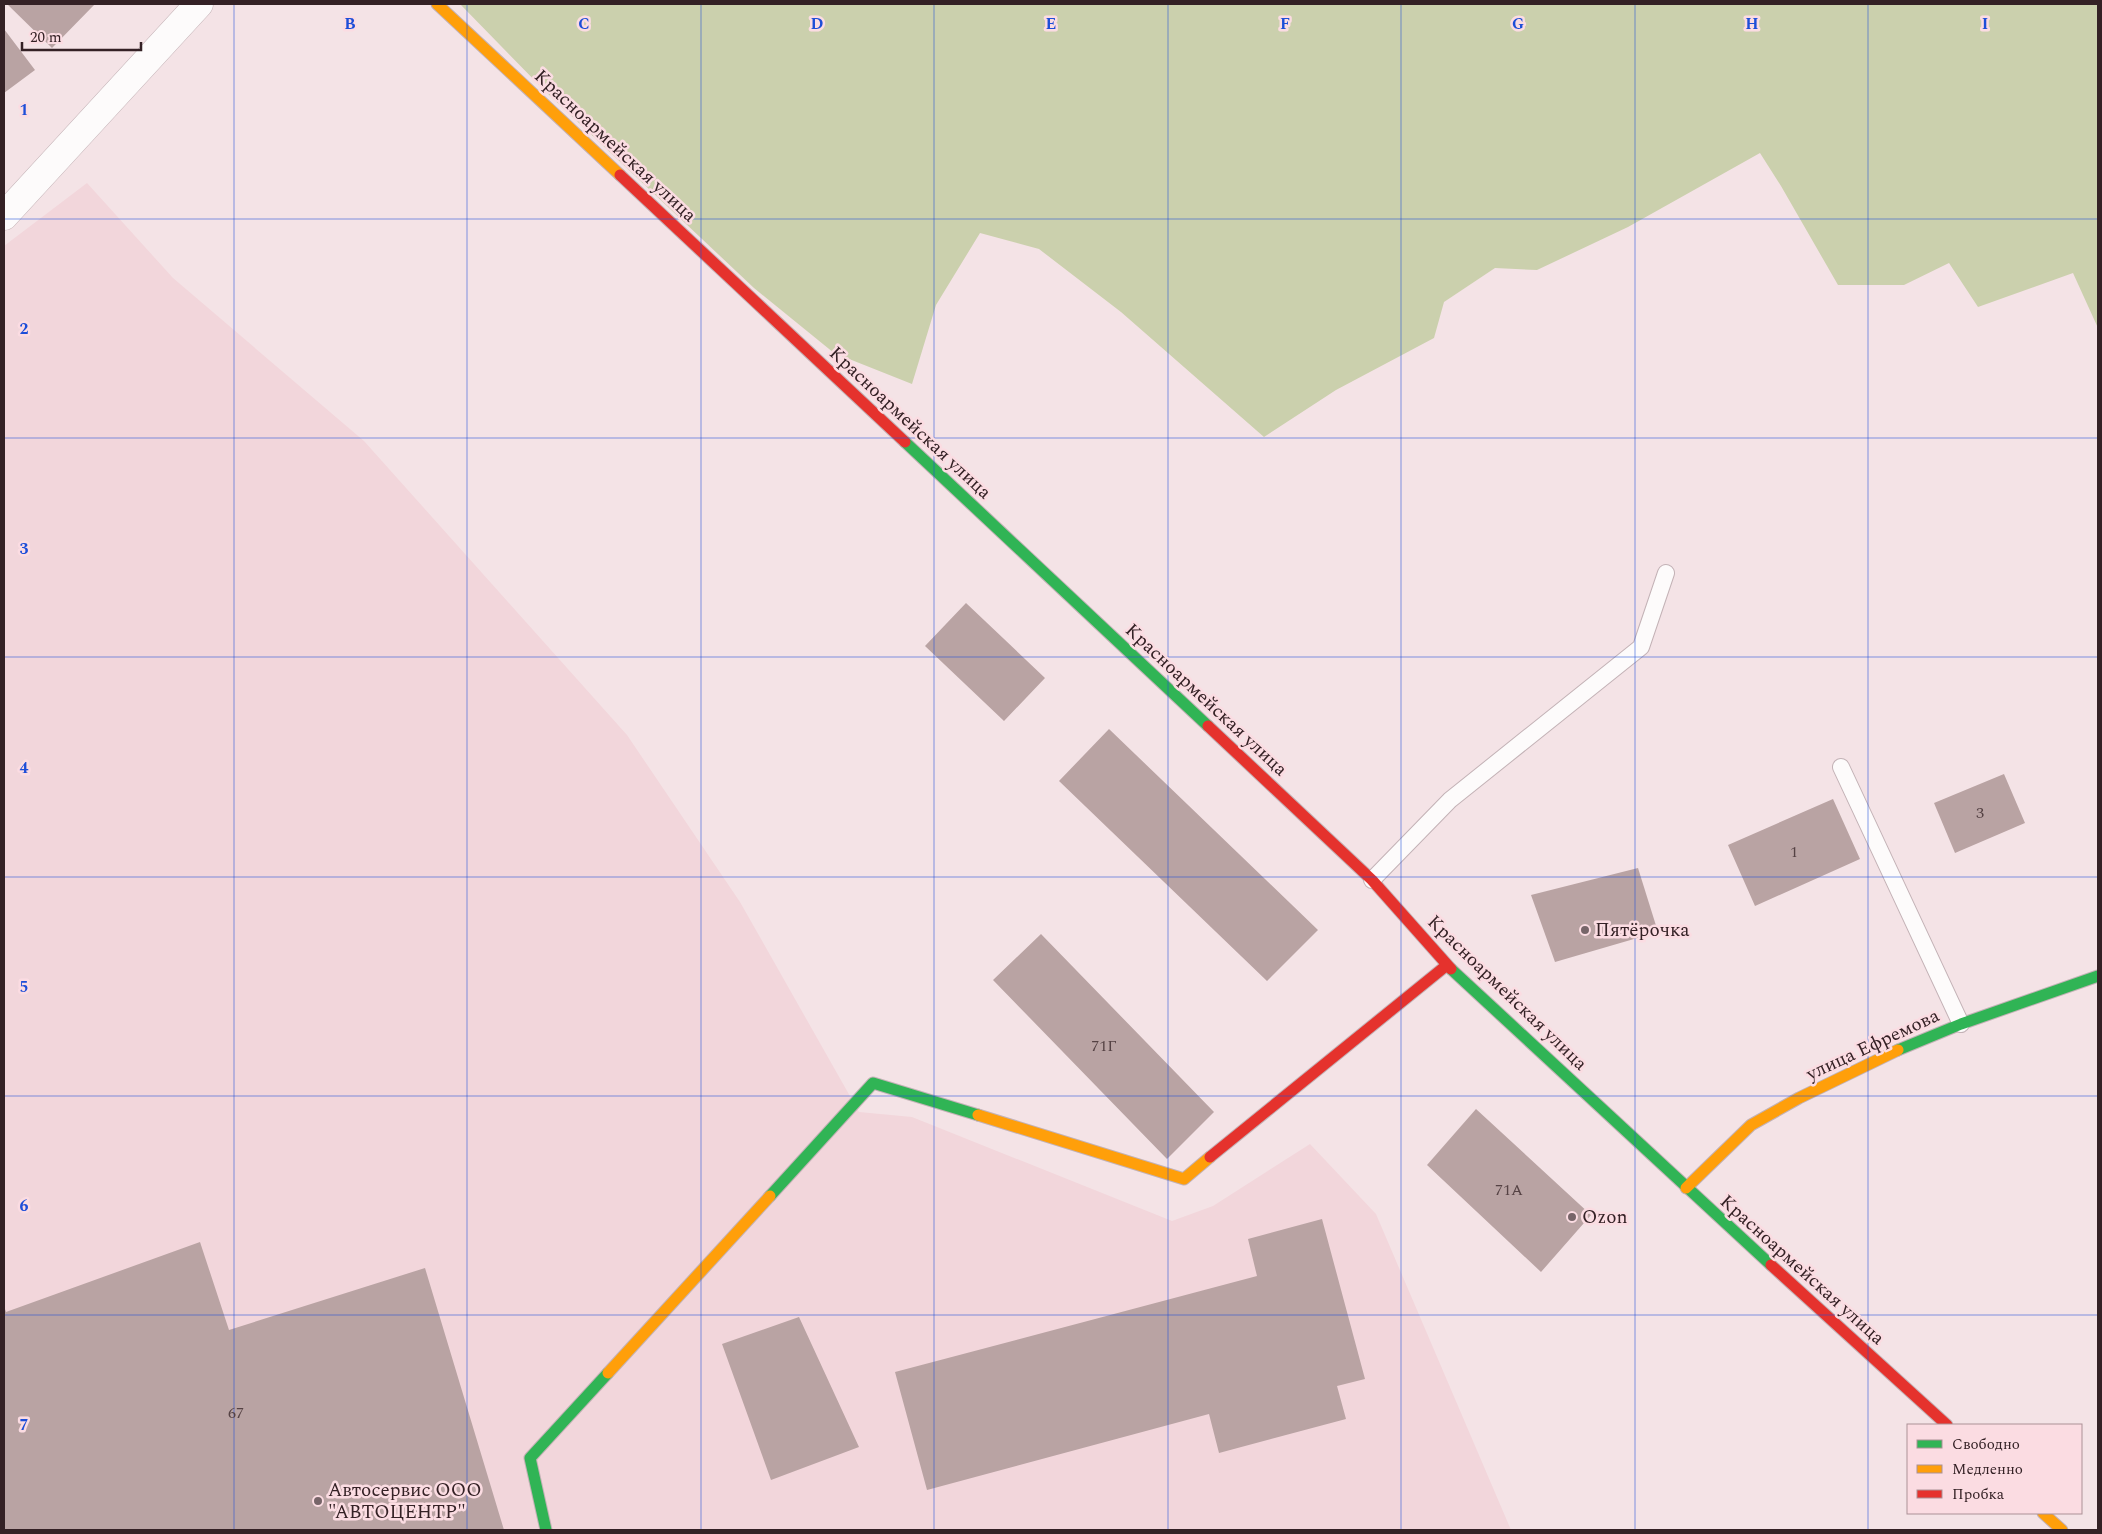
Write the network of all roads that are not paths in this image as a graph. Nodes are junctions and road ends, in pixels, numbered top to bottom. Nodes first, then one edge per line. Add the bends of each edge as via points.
1 (199, 4) edge
2 (437, 4) edge
3 (4, 216) edge
4 (1666, 573) dead end
5 (1841, 767) dead end
6 (1372, 880) junction
7 (1447, 965) junction
8 (2098, 976) edge
9 (1961, 1024) junction
10 (1686, 1188) junction
11 (1946, 1424) edge
12 (2044, 1514) edge
13 (546, 1530) edge
14 (2062, 1530) edge

1 - 3 street
2 - 6 street, Красноармейская улица
4 - 6 lane via 1641,647 1450,800
5 - 9 lane
6 - 7 street, Красноармейская улица
7 - 10 street, Красноармейская улица
7 - 13 street via 1184,1179 873,1082 530,1458
8 - 9 street, улица Ефремова
9 - 10 street, улица Ефремова via 1877,1059 1751,1125
10 - 11 street, Красноармейская улица
12 - 14 street

